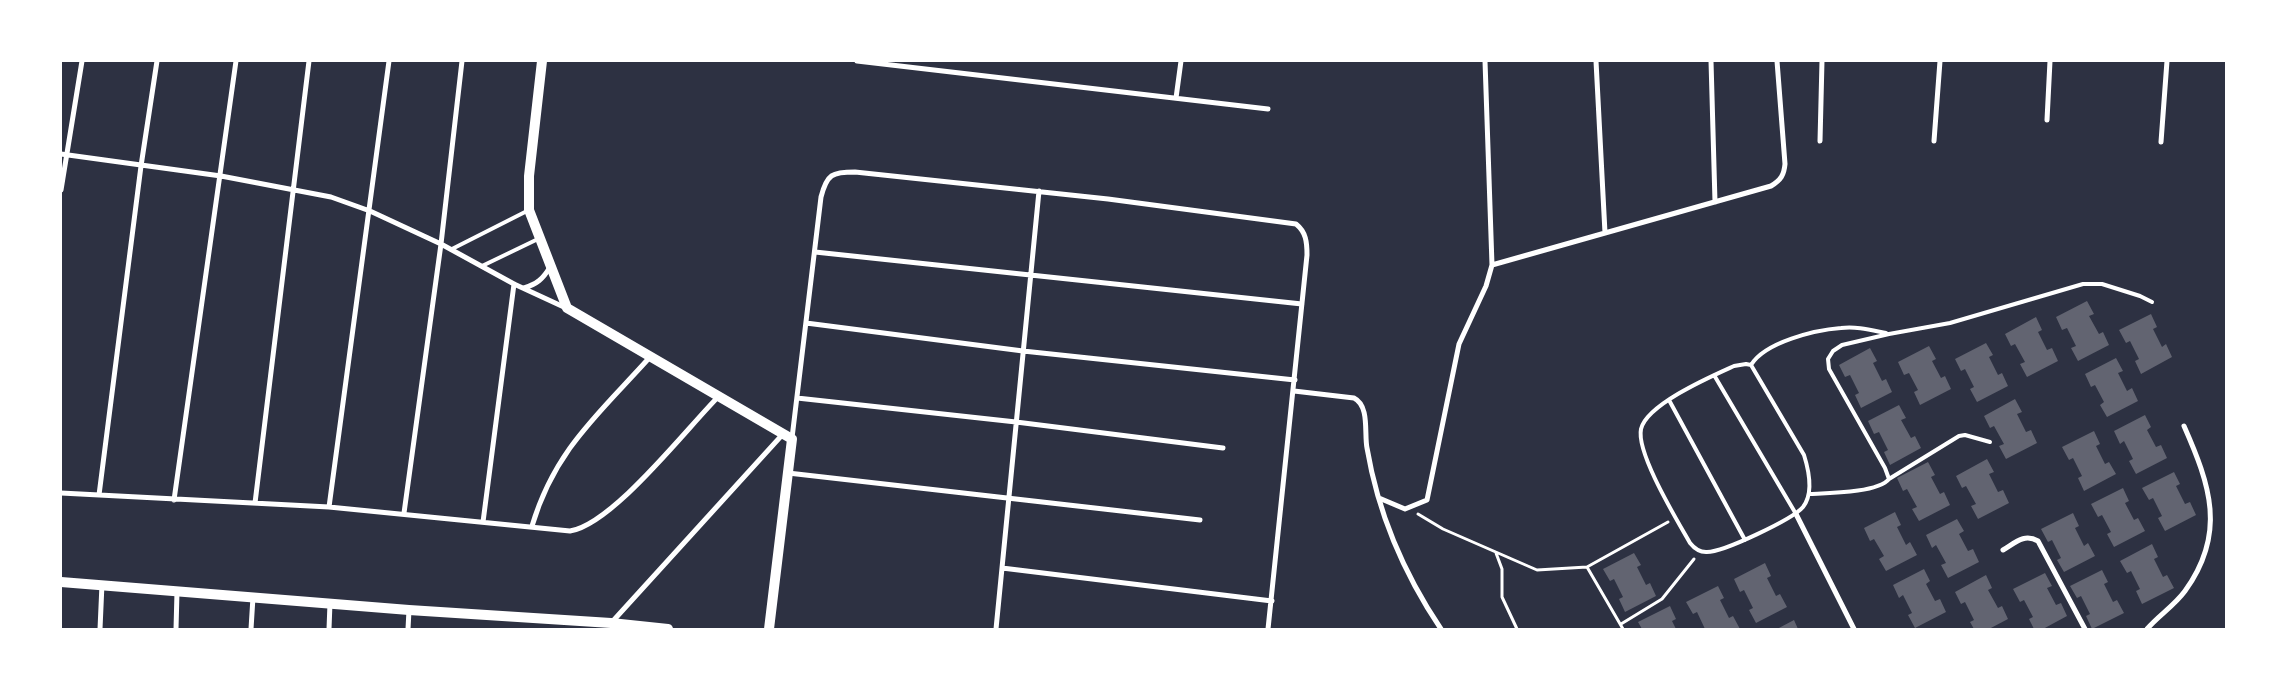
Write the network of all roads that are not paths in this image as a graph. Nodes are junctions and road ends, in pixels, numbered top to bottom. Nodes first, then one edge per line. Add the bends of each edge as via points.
1 (82, 61) edge
2 (157, 61) edge
3 (236, 61) edge
4 (309, 61) edge
5 (389, 61) edge
6 (462, 61) edge
7 (542, 61) edge
8 (857, 61) edge
9 (1181, 61) edge
10 (1485, 61) edge
11 (1596, 61) edge
12 (1711, 61) edge
13 (1776, 61) edge
14 (1822, 61) edge
15 (1940, 61) edge
16 (2050, 61) edge
17 (2167, 61) edge
18 (1176, 98) junction
19 (1268, 109) dead end
20 (2047, 120) dead end
21 (1820, 141) dead end
22 (1934, 141) dead end
23 (2162, 142) dead end
24 (64, 154) edge
25 (141, 166) junction
26 (221, 176) junction
27 (61, 190) edge
28 (293, 190) junction
29 (1039, 191) junction
30 (1716, 202) junction
31 (529, 210) junction
32 (370, 211) junction
33 (1605, 233) junction
34 (540, 239) junction
35 (441, 244) junction
36 (452, 249) junction
37 (815, 252) junction
38 (1492, 265) junction
39 (482, 266) junction
40 (550, 267) junction
41 (1031, 274) junction
42 (514, 284) junction
43 (524, 288) junction
44 (2152, 302) dead end
45 (1302, 304) junction
46 (567, 308) junction
47 (806, 324) junction
48 (1888, 334) junction
49 (1023, 351) junction
50 (650, 357) junction
51 (1751, 365) junction
52 (1714, 375) junction
53 (1295, 380) junction
54 (1294, 391) junction
55 (719, 396) junction
56 (797, 398) junction
57 (1669, 400) junction
58 (1016, 422) junction
59 (2184, 426) dead end
60 (788, 437) junction
61 (1990, 442) dead end
62 (1222, 448) dead end
63 (788, 473) junction
64 (1889, 479) junction
65 (61, 493) edge
66 (1809, 494) junction
67 (99, 495) junction
68 (1008, 497) junction
69 (1379, 498) junction
70 (174, 500) junction
71 (255, 503) junction
72 (329, 507) junction
73 (404, 513) junction
74 (1796, 514) junction
75 (1200, 520) dead end
76 (483, 522) junction
77 (532, 526) junction
78 (1745, 540) junction
79 (2003, 550) dead end
80 (1002, 568) junction
81 (61, 582) edge
82 (102, 584) junction
83 (177, 590) junction
84 (252, 596) junction
85 (1272, 601) junction
86 (330, 603) junction
87 (409, 610) junction
88 (611, 623) junction
89 (661, 628) edge
90 (100, 629) edge
91 (176, 629) edge
92 (251, 629) edge
93 (329, 629) edge
94 (408, 629) edge
95 (770, 629) edge
96 (996, 629) edge
97 (1268, 629) edge
98 (1441, 629) edge
99 (1854, 629) edge
100 (2084, 629) edge
101 (2147, 629) edge

1 - 24 street
2 - 25 street
3 - 26 street
4 - 28 street
5 - 32 street
6 - 35 street
7 - 31 main road
8 - 18 street
9 - 18 street
10 - 38 street
11 - 33 street
12 - 30 street
13 - 30 street via 1784,174 1771,186
14 - 21 street
15 - 22 street
16 - 20 street
17 - 23 street
18 - 19 street
24 - 25 street
24 - 27 street
25 - 26 street
25 - 67 street
26 - 28 street
26 - 70 street
28 - 32 street via 331,197
28 - 71 street
29 - 37 street via 840,172 828,178 821,197
29 - 41 street
29 - 45 street via 1296,224 1302,229 1307,243
30 - 33 street
31 - 34 main road
31 - 36 lane
32 - 35 street
32 - 72 street
33 - 38 street
34 - 39 lane
34 - 40 main road
35 - 36 street
35 - 73 street
36 - 39 street
37 - 41 street
37 - 47 street
38 - 69 street via 1486,286 1459,344 1427,500 1409,509
39 - 42 street
40 - 43 street via 539,281
40 - 46 main road
41 - 45 street
41 - 49 street
42 - 43 street
42 - 76 street
43 - 46 street
44 - 48 lane via 2120,289 2089,283 1950,323
45 - 53 street
46 - 50 main road
47 - 49 street
47 - 56 street
48 - 51 lane via 1865,328 1816,332 1772,346 1756,357
48 - 64 lane via 1842,346 1827,362 1831,375
49 - 53 street
49 - 58 street
50 - 55 main road
50 - 77 street via 567,449 541,498
51 - 52 lane via 1734,366
51 - 66 lane via 1804,455
52 - 57 lane
52 - 74 lane
53 - 54 street
54 - 69 street via 1360,401 1366,447
54 - 85 street
55 - 60 main road
55 - 77 street via 637,484 596,520 570,531
56 - 58 street
56 - 60 street
57 - 78 lane
57 - 78 lane via 1646,419 1641,428 1641,441 1676,518 1690,543 1700,551 1715,551
58 - 62 street
58 - 68 street
59 - 101 street via 2206,484 2210,525 2201,562 2186,590
60 - 63 main road
60 - 88 street
61 - 64 lane via 1959,436
63 - 68 street
63 - 95 main road
64 - 66 lane via 1866,489
65 - 67 street
66 - 74 lane
67 - 70 street
68 - 75 street
68 - 80 street
69 - 98 street via 1396,548
70 - 71 street
71 - 72 street
72 - 73 street
73 - 76 street
74 - 78 lane
74 - 99 street
76 - 77 street
79 - 100 street via 2024,537 2038,541
80 - 85 street
80 - 96 street
81 - 82 main road
82 - 83 main road
82 - 90 street
83 - 84 main road
83 - 91 street
84 - 86 main road
84 - 92 street
85 - 97 street
86 - 87 main road
86 - 93 street
87 - 88 main road
87 - 94 street
88 - 89 main road

